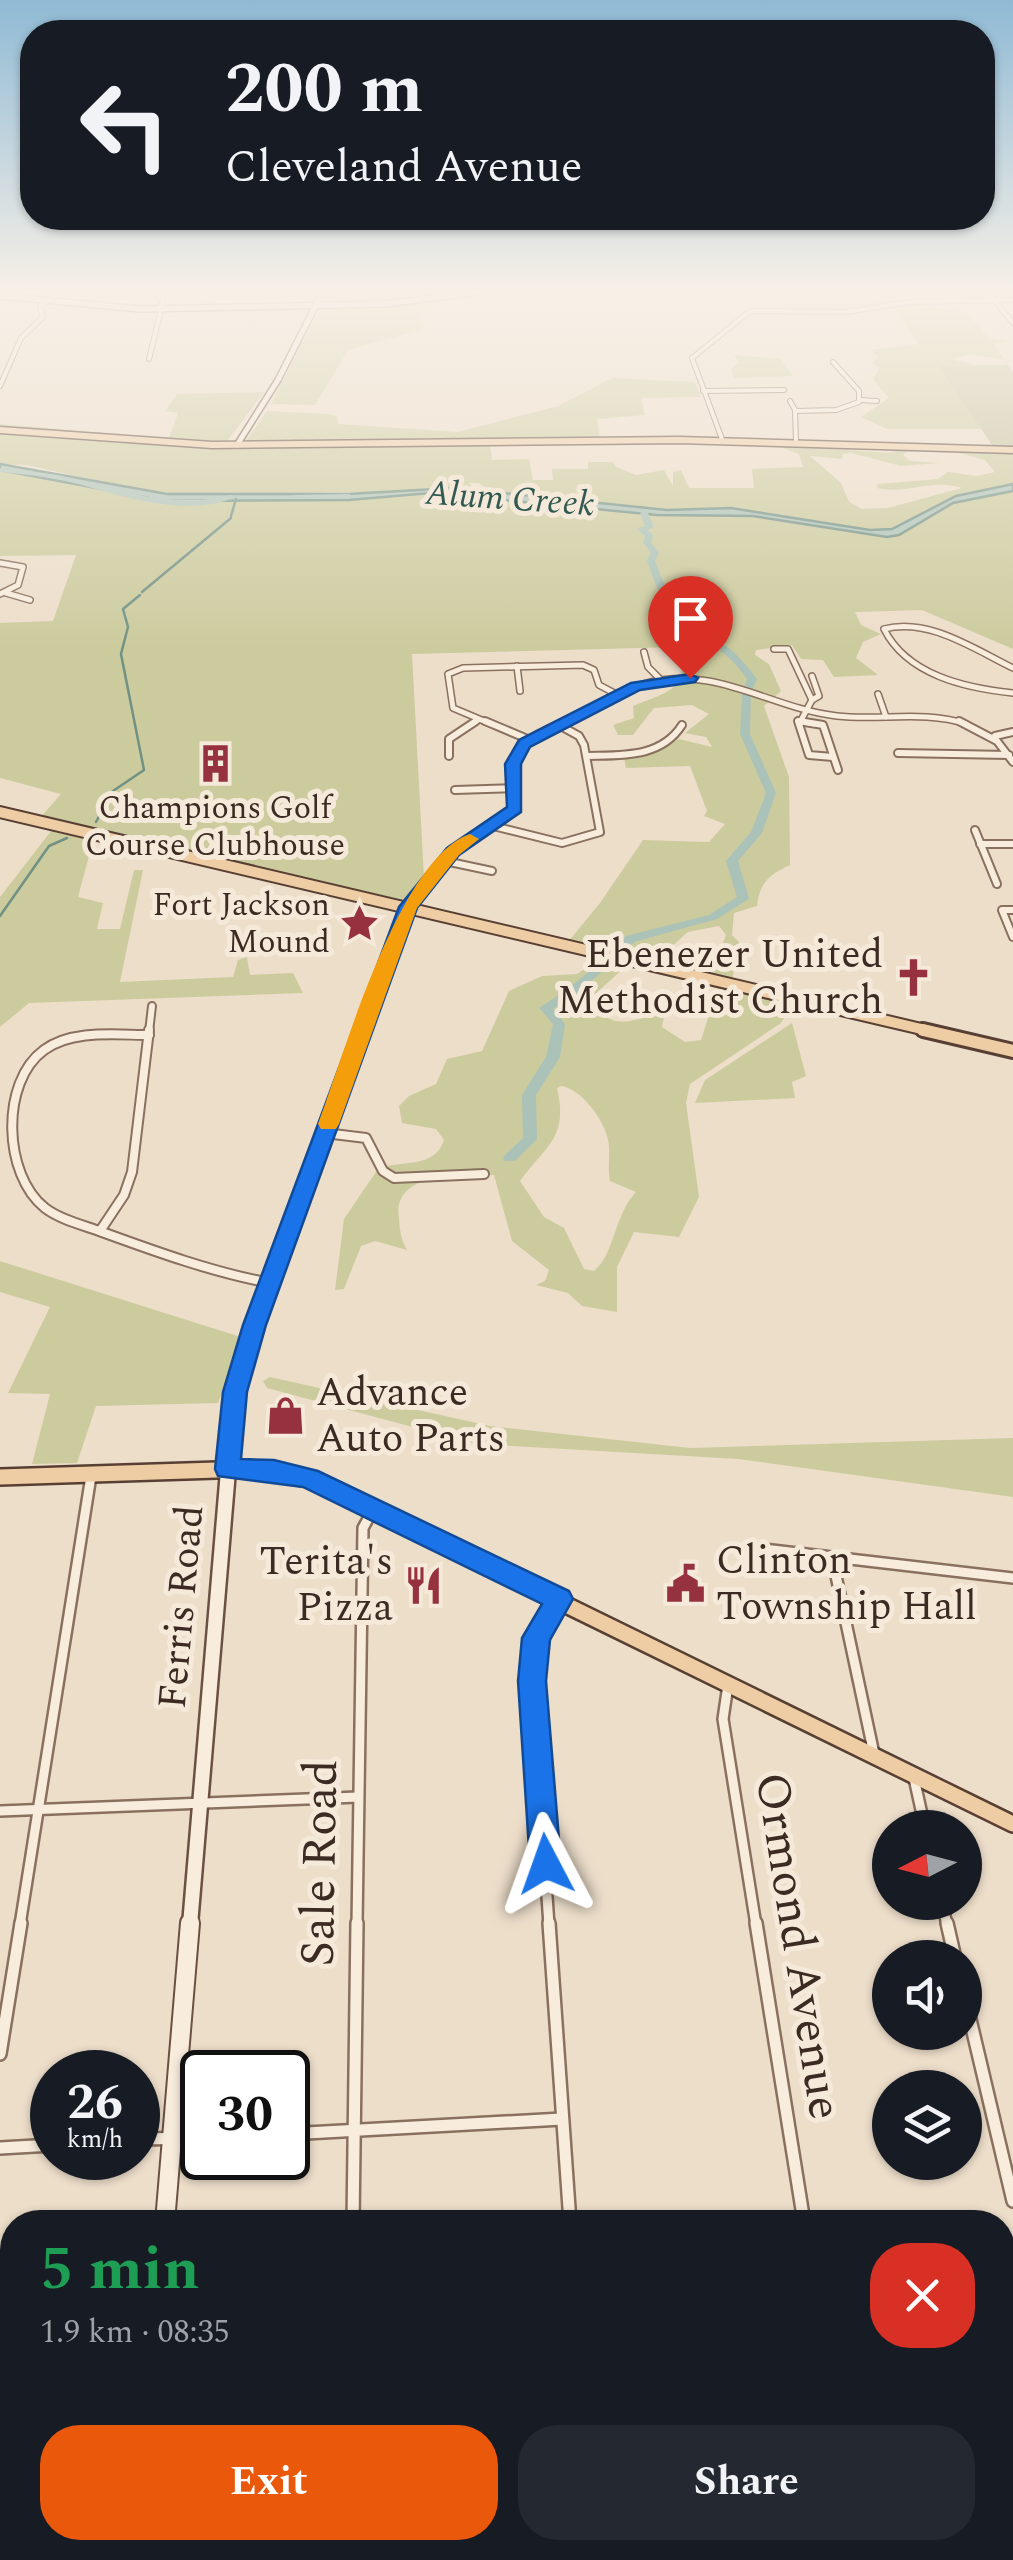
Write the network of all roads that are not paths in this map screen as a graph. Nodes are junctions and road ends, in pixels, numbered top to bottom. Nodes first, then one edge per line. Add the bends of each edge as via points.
1 (260, 408) edge
2 (710, 408) edge
3 (840, 408) edge
4 (795, 411) joint
5 (0, 430) edge
6 (722, 438) junction
7 (796, 441) junction
8 (237, 446) junction
9 (1013, 450) edge
10 (0, 563) edge
11 (3, 594) edge
12 (30, 600) dead end
13 (774, 649) dead end
14 (644, 652) dead end
15 (517, 666) junction
16 (1013, 668) edge
17 (812, 676) dead end
18 (661, 680) junction
19 (520, 692) dead end
20 (1013, 693) edge
21 (878, 694) dead end
22 (618, 695) junction
23 (812, 700) junction
24 (804, 709) junction
25 (886, 718) junction
26 (478, 720) junction
27 (798, 720) junction
28 (682, 724) dead end
29 (558, 726) junction
30 (1013, 732) edge
31 (995, 736) junction
32 (530, 740) junction
33 (898, 753) dead end
34 (449, 756) dead end
35 (587, 756) junction
36 (833, 758) junction
37 (1011, 759) edge
38 (838, 770) dead end
39 (516, 788) junction
40 (455, 790) dead end
41 (0, 812) edge
42 (493, 826) junction
43 (974, 830) dead end
44 (980, 844) junction
45 (1013, 844) edge
46 (445, 860) junction
47 (492, 870) dead end
48 (997, 884) dead end
49 (408, 907) junction
50 (1013, 910) edge
51 (1013, 937) edge
52 (152, 1006) dead end
53 (149, 1035) junction
54 (1013, 1051) edge
55 (325, 1133) junction
56 (484, 1174) dead end
57 (100, 1231) junction
58 (270, 1283) junction
59 (227, 1469) junction
60 (92, 1474) junction
61 (0, 1477) edge
62 (374, 1508) junction
63 (756, 1548) dead end
64 (832, 1556) junction
65 (1012, 1581) edge
66 (560, 1599) junction
67 (729, 1683) junction
68 (874, 1754) junction
69 (912, 1773) junction
70 (358, 1797) junction
71 (200, 1802) junction
72 (39, 1809) junction
73 (921, 1810) edge
74 (0, 1811) edge
75 (1013, 1824) edge
76 (977, 2050) edge
77 (0, 2054) edge
78 (562, 2118) junction
79 (354, 2128) junction
80 (310, 2132) edge
81 (160, 2138) edge
82 (173, 2138) junction
83 (180, 2138) edge
84 (30, 2147) edge
85 (0, 2148) edge
86 (1013, 2201) edge
87 (167, 2210) edge
88 (353, 2210) edge
89 (569, 2210) edge
90 (802, 2210) edge

1 - 8 main road
2 - 6 street
3 - 4 street
4 - 7 street
5 - 8 main road
6 - 7 main road
6 - 8 main road
7 - 9 main road
10 - 11 street via 21,564 18,585
11 - 12 street
13 - 23 street via 788,649
14 - 18 street
15 - 19 street
15 - 22 street via 583,665
15 - 26 street via 451,671 452,708
16 - 20 street via 920,627 895,625 884,633 902,658 964,686
17 - 23 street via 820,696
18 - 22 street
18 - 24 street via 718,683
21 - 25 street
22 - 29 street
23 - 24 street
24 - 25 street
24 - 27 street
25 - 31 street via 950,719
26 - 32 street
26 - 34 street via 450,739
27 - 36 street via 823,725
27 - 36 street via 809,756
28 - 35 street via 676,737 648,751
29 - 32 street
29 - 35 street via 579,736
30 - 31 street
31 - 37 street
32 - 39 street via 516,754
33 - 37 street
35 - 42 street via 601,830 594,838 536,840
36 - 38 street
39 - 40 street
39 - 42 street via 515,808
41 - 49 main road
42 - 46 street
43 - 44 street
44 - 45 street
44 - 48 street
46 - 47 street
46 - 49 street
49 - 54 main road
49 - 55 main road, Ferris Road
50 - 51 street via 1002,910
52 - 53 street
53 - 57 street via 132,1172
53 - 57 street via 79,1038 47,1048 27,1069 20,1092 15,1158 27,1190 45,1208
55 - 56 street via 366,1138 394,1178
55 - 58 main road, Ferris Road
57 - 58 street via 210,1270
58 - 59 main road, Ferris Road via 236,1386
59 - 60 main road
59 - 62 main road via 294,1474
59 - 71 main road, Ferris Road
60 - 61 main road
60 - 72 street
62 - 66 main road
62 - 70 street, Sale Road via 363,1528
63 - 64 street
64 - 65 street
64 - 68 street
66 - 67 main road
66 - 78 street via 536,1638 532,1681
67 - 68 main road
67 - 90 street, Ormond Avenue via 723,1719
68 - 69 main road
69 - 73 street
69 - 75 main road
70 - 71 street
70 - 79 street, Sale Road
71 - 72 street
71 - 82 main road, Ferris Road
72 - 74 street
72 - 77 street
76 - 86 street
78 - 79 street
78 - 89 street
79 - 80 street
79 - 88 street, Sale Road
81 - 82 street
82 - 83 street
82 - 87 main road, Ferris Road
84 - 85 street

